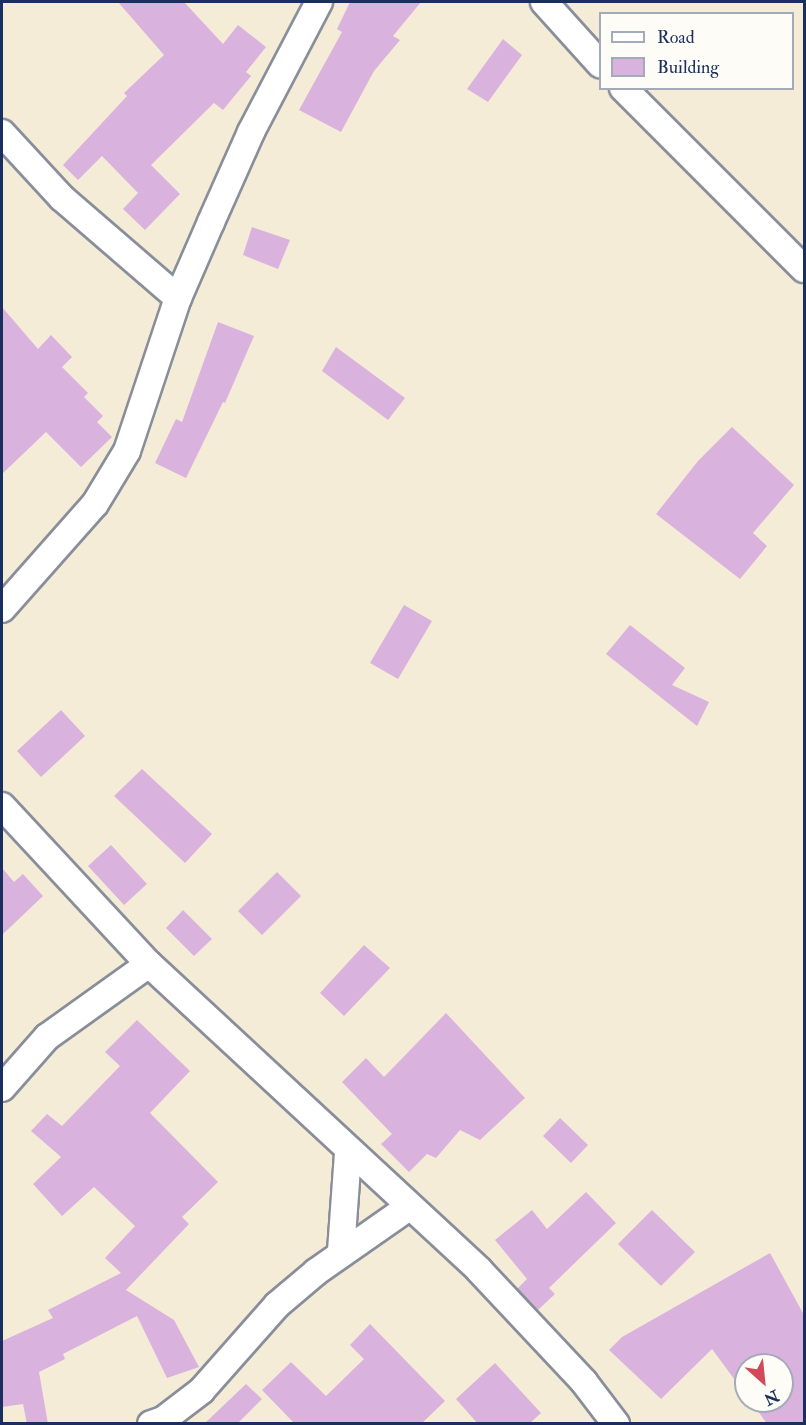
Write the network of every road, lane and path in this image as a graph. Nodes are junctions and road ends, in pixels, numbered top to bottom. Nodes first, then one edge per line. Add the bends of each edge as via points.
1 (319, 2) edge
2 (544, 2) edge
3 (599, 63) edge
4 (624, 90) edge
5 (2, 133) edge
6 (804, 269) edge
7 (178, 298) junction
8 (2, 609) edge
9 (2, 806) edge
10 (148, 964) junction
11 (2, 1088) edge
12 (348, 1153) junction
13 (409, 1207) junction
14 (341, 1251) junction
15 (151, 1424) edge
16 (616, 1424) edge

1 - 7 street via 250,132
2 - 3 street
4 - 6 street
5 - 7 street via 62,198
7 - 8 street via 127,451 95,504
9 - 10 street
10 - 11 street via 47,1037
10 - 12 street
12 - 13 street
12 - 14 street
13 - 14 street
13 - 16 street via 479,1270 596,1396
14 - 15 street via 277,1305 201,1391 164,1420

